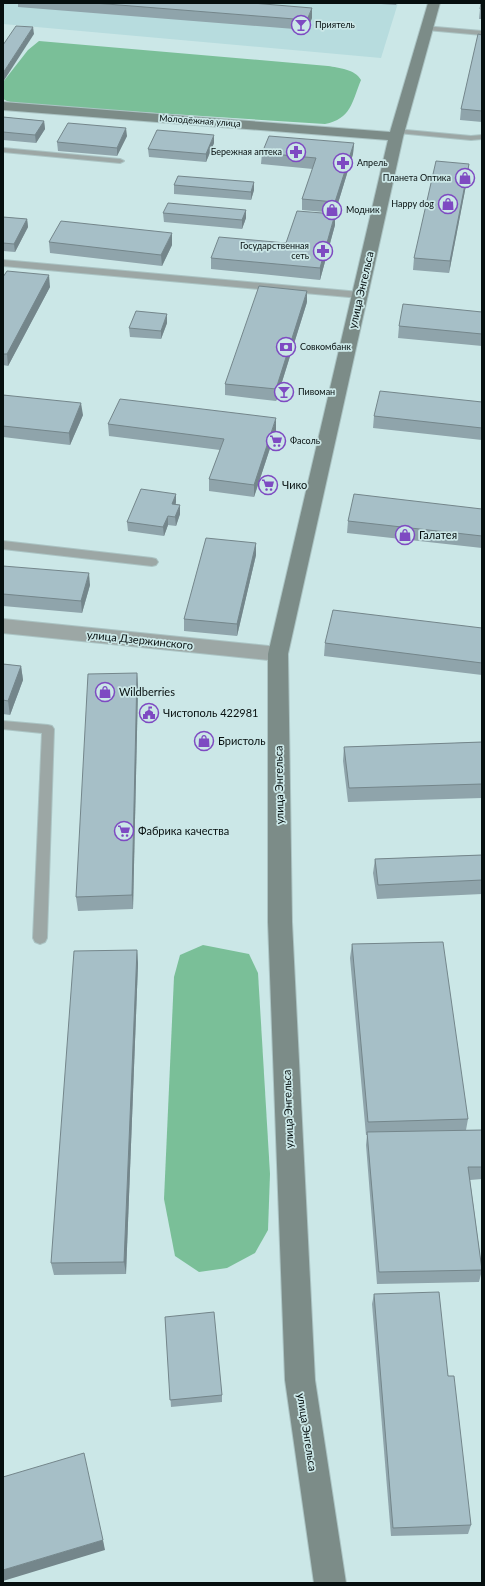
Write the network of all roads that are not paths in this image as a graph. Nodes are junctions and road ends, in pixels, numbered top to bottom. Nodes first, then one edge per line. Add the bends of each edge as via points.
1 (434, 3) edge
2 (427, 28) junction
3 (482, 33) edge
4 (3, 106) edge
5 (397, 134) junction
6 (482, 136) edge
7 (3, 150) edge
8 (120, 162) dead end
9 (3, 263) edge
10 (360, 295) junction
11 (3, 545) edge
12 (152, 562) dead end
13 (3, 626) edge
14 (278, 654) junction
15 (3, 725) edge
16 (40, 938) dead end
17 (330, 1583) edge

1 - 2 main road, улица Энгельса
2 - 3 lane
2 - 5 main road, улица Энгельса
4 - 5 main road, Молодёжная улица
5 - 6 lane via 471,138
5 - 10 main road, улица Энгельса
7 - 8 lane
9 - 10 lane
10 - 14 main road, улица Энгельса
11 - 12 lane
13 - 14 street, улица Дзержинского
14 - 17 main road, улица Энгельса via 280,922 300,1380
15 - 16 lane via 48,730

